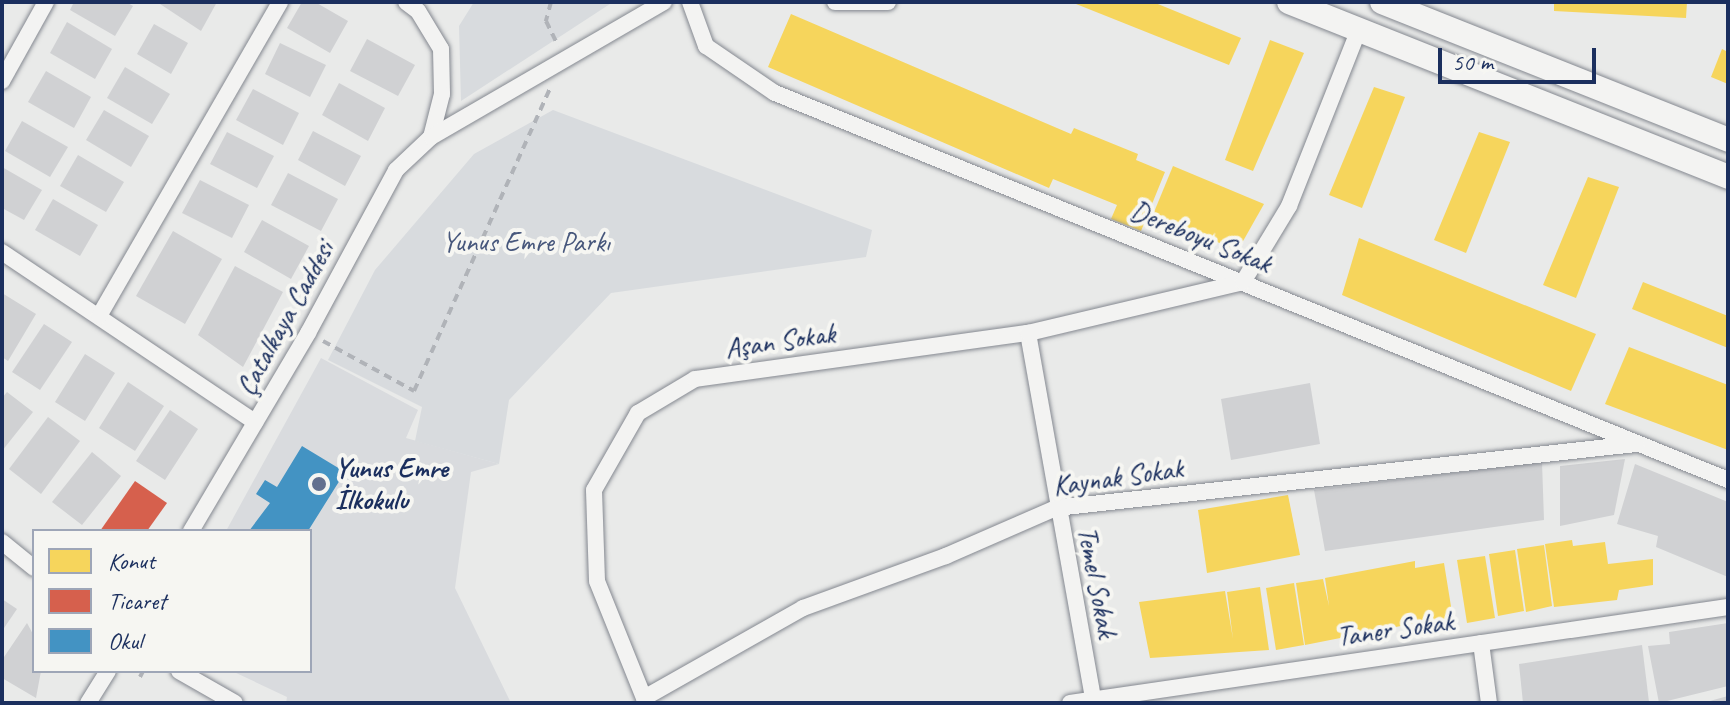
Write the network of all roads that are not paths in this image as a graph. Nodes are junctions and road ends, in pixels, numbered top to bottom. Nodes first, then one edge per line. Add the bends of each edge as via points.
1 (46, 2) edge
2 (280, 2) edge
3 (406, 2) edge
4 (664, 2) edge
5 (690, 2) edge
6 (835, 2) edge
7 (888, 2) edge
8 (1289, 2) edge
9 (1382, 2) edge
10 (1359, 29) junction
11 (2, 81) edge
12 (431, 137) junction
13 (1728, 140) edge
14 (1728, 177) edge
15 (2, 252) edge
16 (1243, 282) junction
17 (99, 316) junction
18 (1028, 333) junction
19 (255, 422) junction
20 (1638, 444) junction
21 (1728, 480) edge
22 (1056, 508) junction
23 (192, 529) edge
24 (2, 542) edge
25 (32, 566) edge
26 (1728, 607) edge
27 (1481, 643) junction
28 (107, 673) edge
29 (182, 673) edge
30 (1093, 699) junction
31 (645, 700) edge
32 (88, 703) edge
33 (235, 703) edge
34 (1070, 703) edge
35 (1489, 703) edge

1 - 11 street
2 - 17 street
3 - 12 street via 418,11 441,49 442,94
4 - 12 street, Çatalkaya Caddesi
5 - 16 street, Dereboyu Sokak via 706,46 775,93
6 - 7 street
8 - 10 main road
9 - 13 main road
10 - 14 main road
10 - 16 street via 1289,206
12 - 19 street, Çatalkaya Caddesi via 396,170
15 - 17 street
16 - 18 street, Aşan Sokak
16 - 20 street, Dereboyu Sokak
17 - 19 street
18 - 22 street, Temel Sokak
18 - 31 street, Aşan Sokak via 695,379 638,413 594,490 597,581
19 - 23 street, Çatalkaya Caddesi
20 - 21 street, Dereboyu Sokak
20 - 22 street, Kaynak Sokak
22 - 30 street, Temel Sokak
22 - 31 street, Kaynak Sokak via 946,556 803,608
24 - 25 street
26 - 27 street, Taner Sokak
27 - 30 street, Taner Sokak
27 - 35 street
28 - 32 street
29 - 33 street
30 - 34 street, Taner Sokak

